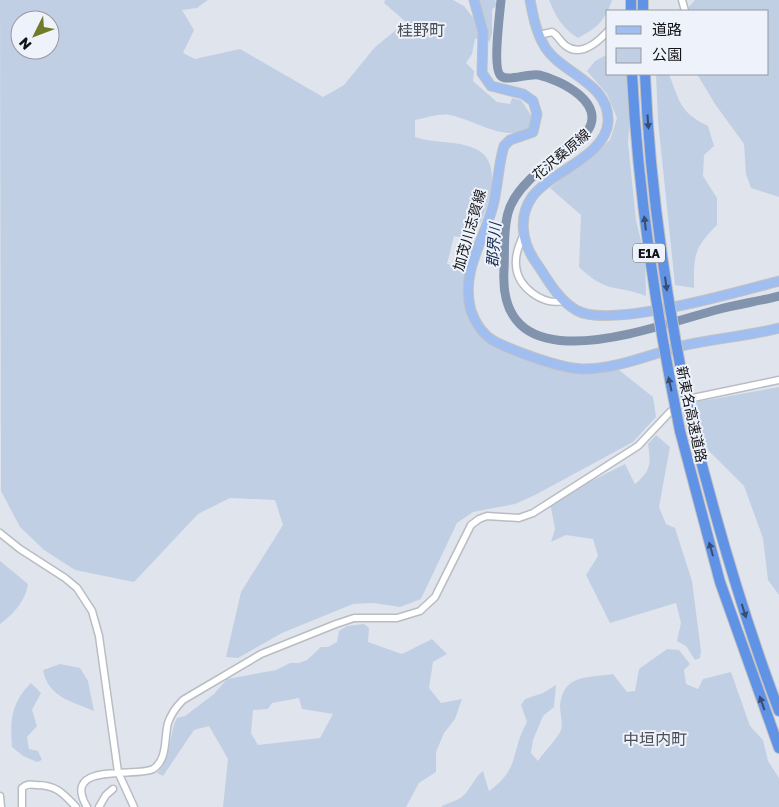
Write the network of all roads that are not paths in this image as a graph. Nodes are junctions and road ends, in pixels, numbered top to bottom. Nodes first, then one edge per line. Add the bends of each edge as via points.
1 (474, 0) edge
2 (530, 0) edge
3 (606, 33) edge
4 (539, 35) junction
5 (632, 75) edge
6 (645, 75) edge
7 (524, 233) junction
8 (779, 281) edge
9 (564, 300) junction
10 (779, 328) edge
11 (779, 380) edge
12 (0, 533) edge
13 (779, 711) edge
14 (779, 748) edge
15 (118, 772) junction
16 (113, 789) dead end
17 (0, 796) edge
18 (0, 807) edge
19 (22, 807) edge
20 (76, 807) edge
21 (87, 807) edge
22 (99, 807) edge
23 (134, 807) edge

1 - 10 main road, 加茂川志賀線 via 483,32 482,73 491,86 527,96 535,104 537,114 533,132 510,140 504,146 492,210 474,256 469,282 470,302 475,320 484,332 494,341 544,360 581,369
2 - 4 main road, 花沢桑原線
3 - 4 street via 596,43 577,49 568,47 552,32
4 - 7 main road, 花沢桑原線 via 561,65 599,94 608,124 594,148 533,196 524,214
14 -> 5 highway, 新東名高速道路 / E1A, bridge via 720,582 680,431 647,239
6 -> 13 highway, 新東名高速道路 / E1A, bridge via 659,237 680,371 712,506
7 - 9 main road, 花沢桑原線 via 533,257
7 - 9 street via 518,246 516,265 522,281 535,295 548,301
8 - 9 main road, 花沢桑原線 via 661,308 603,317 582,313
11 - 15 street via 688,399 670,412 638,446 533,512 519,518 487,516 479,519 467,533 441,588 426,607 397,618 354,618 261,654 182,700 173,711 161,760 153,769
12 - 15 street via 77,588 92,611 99,636
15 - 21 street via 100,774 87,781 82,794
15 - 23 street
16 - 22 street
17 - 18 street
19 - 20 street via 22,788 26,784 57,788

